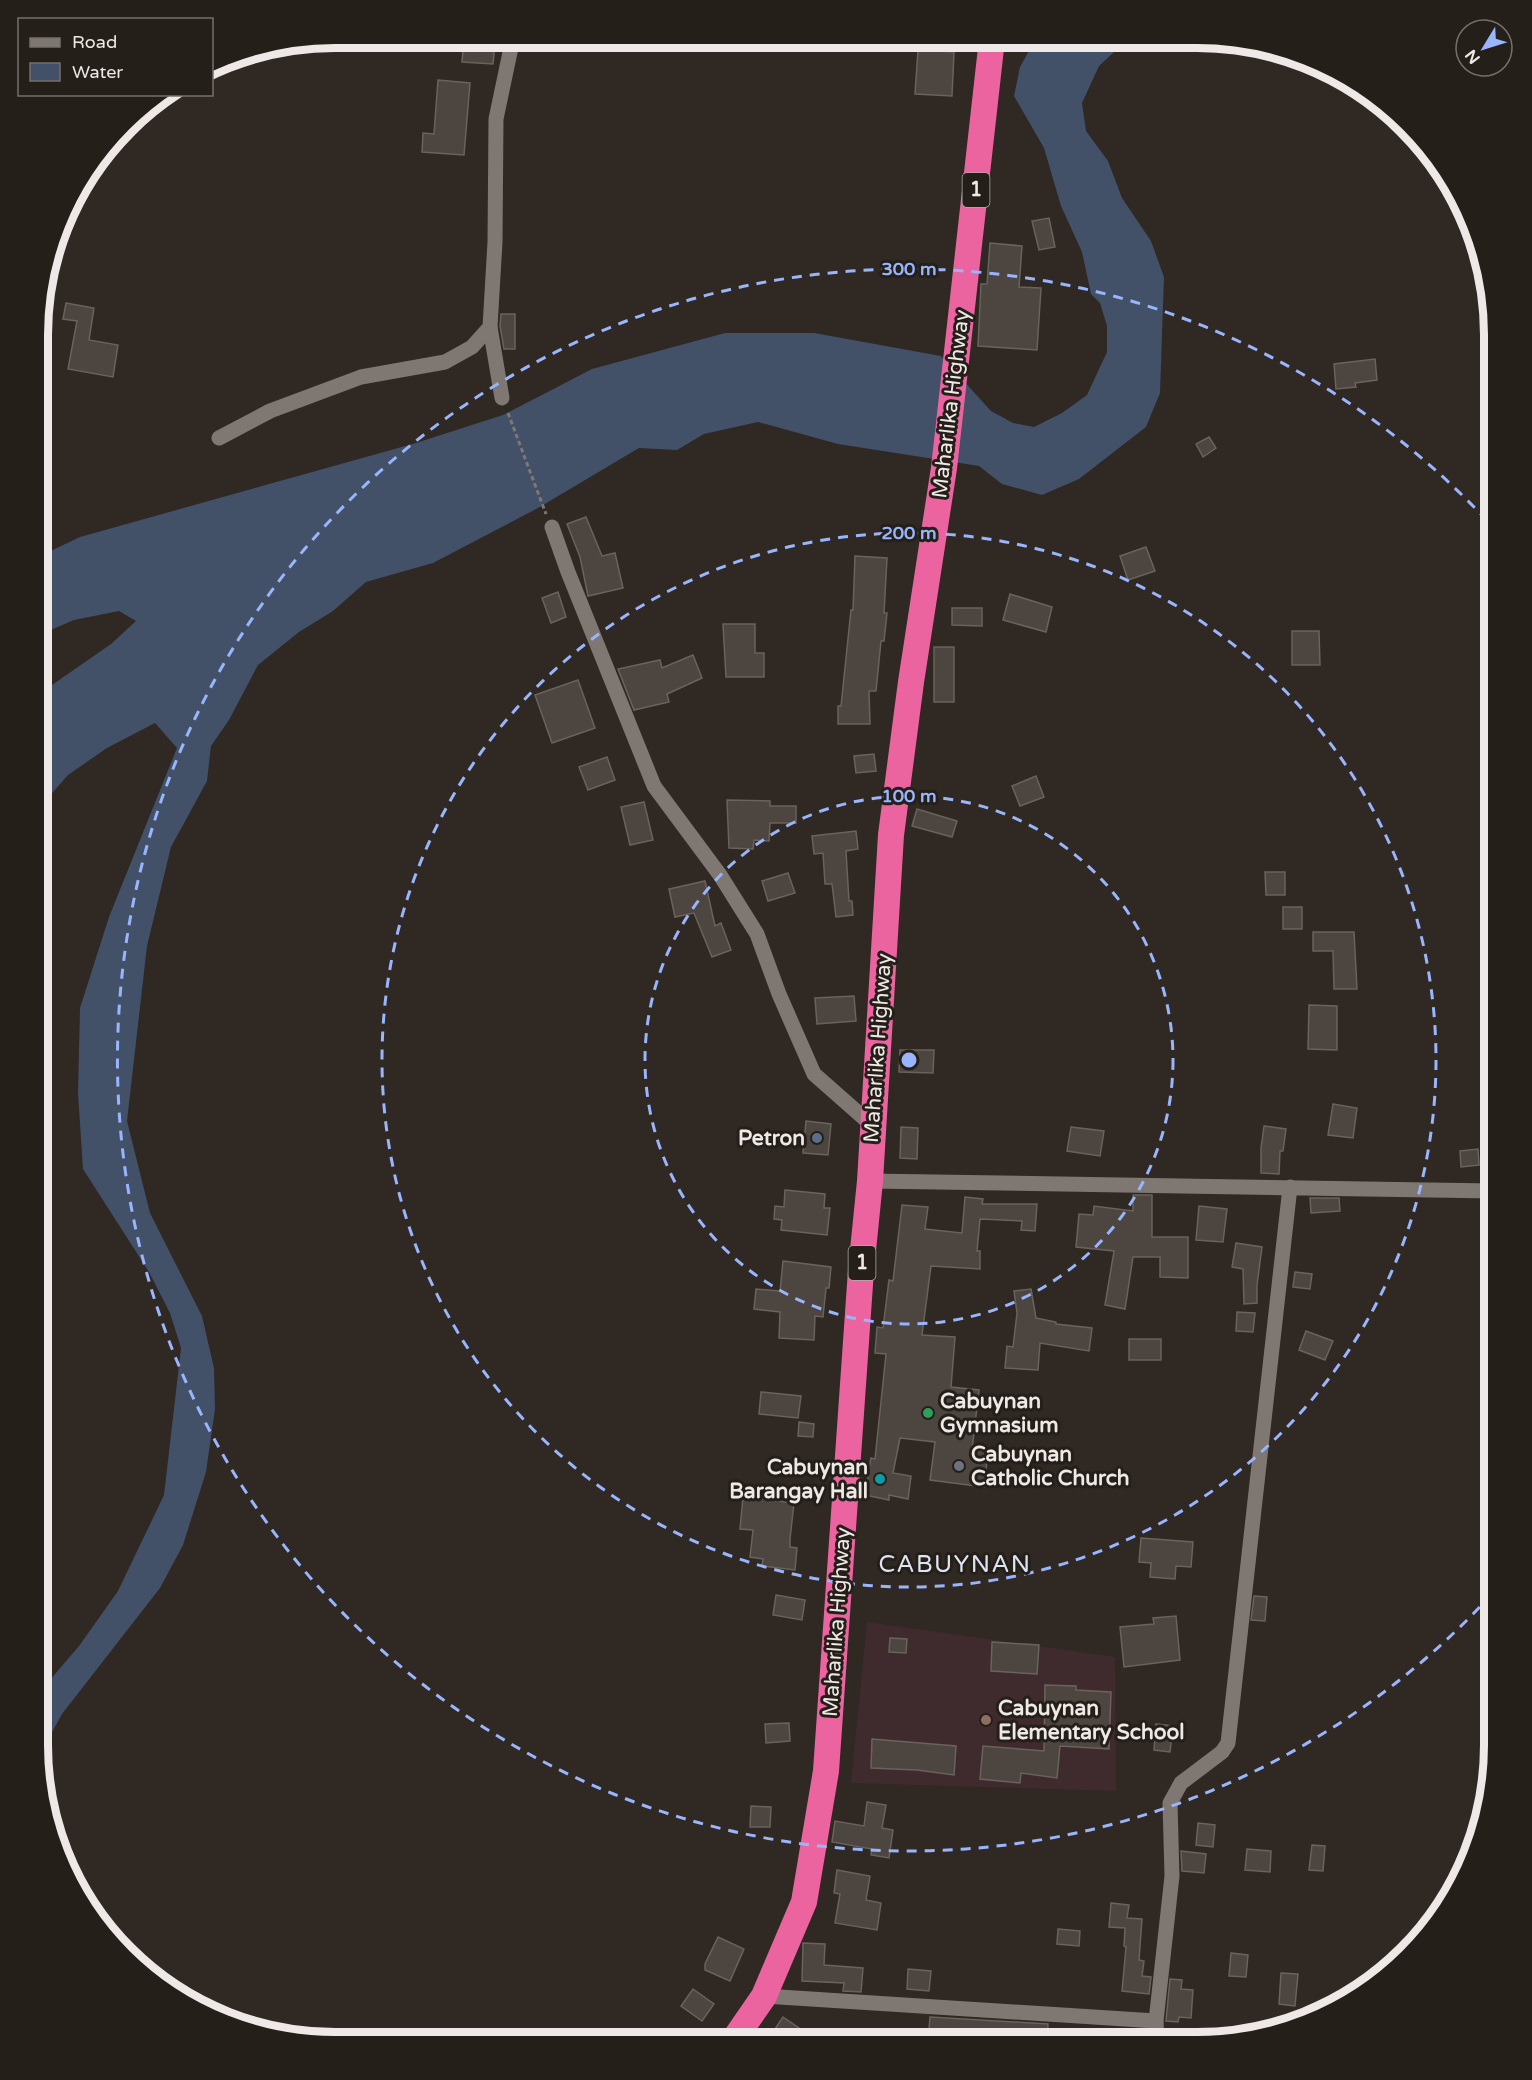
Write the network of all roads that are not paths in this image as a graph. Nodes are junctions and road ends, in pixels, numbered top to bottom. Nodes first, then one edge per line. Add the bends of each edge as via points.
1 (511, 48) edge
2 (991, 48) edge
3 (490, 327) junction
4 (502, 398) road end
5 (219, 438) dead end
6 (552, 527) road end
7 (873, 1126) junction
8 (870, 1180) junction
9 (1290, 1187) junction
10 (1484, 1191) edge
11 (764, 1996) junction
12 (1156, 2021) junction
13 (739, 2032) edge
14 (1157, 2032) edge

1 - 3 street via 496,119
2 - 7 highway, Maharlika Highway / 1 via 944,468 891,835
3 - 4 street
3 - 5 street via 472,347 445,362 361,377 270,411
6 - 7 street via 654,786 720,875 757,934 813,1074
7 - 8 highway, Maharlika Highway / 1
8 - 9 street
8 - 11 highway, Maharlika Highway / 1 via 826,1771 804,1902
9 - 10 street
9 - 12 street via 1228,1743 1181,1783 1170,1803 1172,1876
11 - 12 street
11 - 13 highway, Maharlika Highway / 1
12 - 14 street

